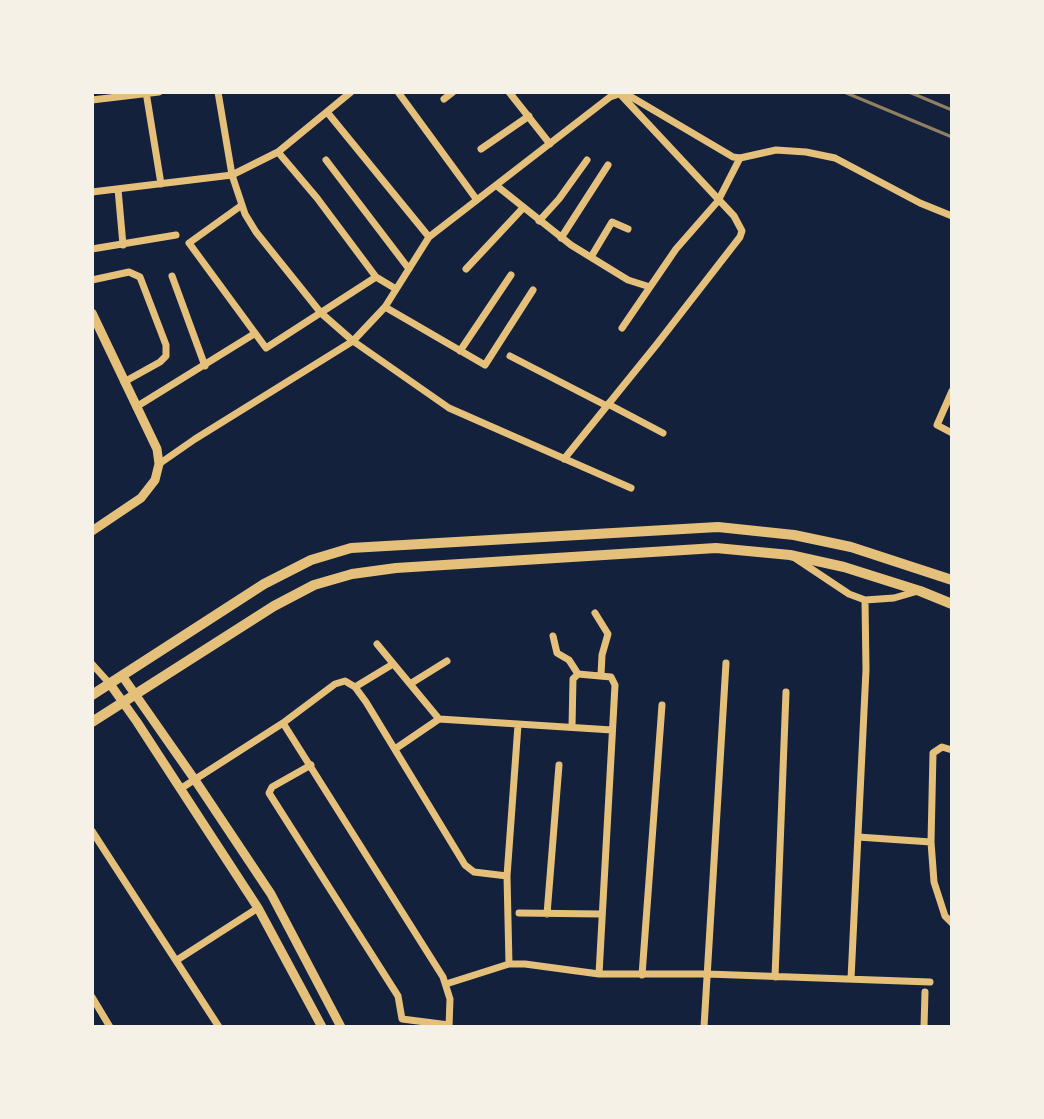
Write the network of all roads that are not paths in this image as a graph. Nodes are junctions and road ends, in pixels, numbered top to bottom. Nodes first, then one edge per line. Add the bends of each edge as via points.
1 (159, 92) edge
2 (218, 92) edge
3 (351, 92) edge
4 (398, 92) edge
5 (453, 92) edge
6 (509, 92) edge
7 (146, 93) edge
8 (619, 94) edge
9 (444, 99) dead end
10 (92, 100) edge
11 (327, 112) junction
12 (529, 116) junction
13 (550, 144) junction
14 (481, 149) dead end
15 (278, 152) junction
16 (740, 158) junction
17 (326, 160) dead end
18 (587, 160) dead end
19 (608, 165) dead end
20 (232, 175) junction
21 (161, 184) junction
22 (497, 186) junction
23 (118, 189) junction
24 (92, 192) edge
25 (477, 200) junction
26 (718, 201) junction
27 (242, 205) junction
28 (523, 208) junction
29 (952, 216) edge
30 (539, 221) junction
31 (628, 229) dead end
32 (176, 235) dead end
33 (429, 237) junction
34 (561, 238) junction
35 (123, 245) junction
36 (92, 249) edge
37 (591, 257) junction
38 (409, 269) junction
39 (466, 269) dead end
40 (511, 275) dead end
41 (172, 276) dead end
42 (376, 277) junction
43 (92, 280) edge
44 (650, 287) junction
45 (396, 289) junction
46 (533, 290) dead end
47 (385, 307) junction
48 (321, 313) junction
49 (92, 316) edge
50 (622, 328) dead end
51 (254, 334) junction
52 (353, 341) junction
53 (460, 351) junction
54 (510, 356) dead end
55 (205, 366) junction
56 (124, 382) junction
57 (952, 391) edge
58 (607, 405) junction
59 (136, 407) junction
60 (663, 433) dead end
61 (952, 433) edge
62 (564, 459) junction
63 (159, 464) junction
64 (631, 488) dead end
65 (92, 531) edge
66 (790, 555) junction
67 (952, 580) edge
68 (920, 591) junction
69 (865, 600) junction
70 (952, 604) edge
71 (595, 613) dead end
72 (553, 636) dead end
73 (377, 644) dead end
74 (447, 661) dead end
75 (726, 663) dead end
76 (92, 664) edge
77 (393, 664) junction
78 (578, 674) junction
79 (601, 675) junction
80 (123, 677) junction
81 (110, 684) junction
82 (410, 684) junction
83 (355, 687) junction
84 (786, 692) dead end
85 (92, 695) edge
86 (135, 695) junction
87 (124, 702) junction
88 (662, 705) dead end
89 (439, 719) junction
90 (92, 722) edge
91 (283, 723) junction
92 (518, 725) junction
93 (572, 727) junction
94 (612, 730) junction
95 (395, 749) junction
96 (952, 750) edge
97 (311, 765) junction
98 (559, 765) dead end
99 (195, 780) junction
100 (180, 789) junction
101 (93, 836) edge
102 (858, 837) junction
103 (931, 842) junction
104 (507, 876) junction
105 (258, 908) junction
106 (519, 913) dead end
107 (547, 914) junction
108 (601, 914) junction
109 (952, 923) edge
110 (177, 960) junction
111 (509, 964) junction
112 (599, 974) junction
113 (707, 974) junction
114 (642, 975) junction
115 (775, 977) junction
116 (851, 979) junction
117 (930, 982) dead end
118 (446, 984) junction
119 (925, 992) dead end
120 (92, 997) edge
121 (217, 1026) edge
122 (449, 1026) edge
123 (110, 1027) edge
124 (322, 1027) edge
125 (341, 1027) edge
126 (704, 1027) edge
127 (924, 1027) edge

1 - 7 street
2 - 20 street
3 - 11 street
4 - 25 street
5 - 9 street
6 - 12 street
7 - 10 street
7 - 21 street
8 - 13 street via 598,103
8 - 16 street
8 - 26 street
11 - 15 street
11 - 33 street
12 - 13 street
12 - 14 street
13 - 22 street
15 - 20 street
15 - 42 street
16 - 26 street
16 - 29 street via 776,150 835,158
17 - 38 street
18 - 30 street
19 - 34 street
20 - 21 street
20 - 27 street
21 - 23 street
22 - 25 street
22 - 28 street
23 - 24 street
23 - 35 street
25 - 33 street
26 - 44 street
26 - 58 street via 740,224 740,237
27 - 48 street via 256,232
27 - 51 street via 189,243
28 - 30 street
28 - 39 street
30 - 34 street
31 - 37 street via 612,222
32 - 35 street
33 - 38 street
34 - 37 street
35 - 36 street
37 - 44 street
38 - 45 street
40 - 53 street
41 - 55 street
42 - 45 street
42 - 48 street
43 - 56 street via 129,272 140,277 166,345 160,362
44 - 50 street
45 - 47 street
46 - 53 street via 485,365
47 - 52 street
47 - 53 street
48 - 51 street via 266,348
48 - 52 street
49 - 56 street
51 - 55 street
52 - 62 street via 449,408
52 - 63 street
54 - 58 street
55 - 59 street
56 - 59 street
57 - 61 street via 937,425
58 - 60 street
58 - 62 street
59 - 63 street
62 - 64 street
63 - 65 street via 141,498
66 - 68 main road
66 - 69 street
66 - 86 main road via 716,548 352,574 314,585 274,606
67 - 80 main road via 851,547 718,527 351,548 311,560 264,584
68 - 69 street
68 - 70 main road
69 - 102 street
71 - 79 street via 608,634
72 - 78 street via 557,653
73 - 77 street
74 - 82 street
75 - 113 street
76 - 81 street
77 - 82 street
77 - 83 street
78 - 79 street
78 - 93 street via 573,679
79 - 94 street via 611,677 615,685
80 - 81 main road
80 - 86 street
81 - 85 main road
81 - 87 street
82 - 89 street
83 - 91 street via 340,681
83 - 95 street
84 - 115 street
86 - 87 main road
86 - 99 street
87 - 90 main road
87 - 100 street
88 - 114 street
89 - 92 street
89 - 95 street
91 - 97 street
91 - 99 street
92 - 93 street
92 - 104 street
93 - 94 street
94 - 108 street
95 - 104 street via 465,865 474,872
96 - 103 street via 942,747 933,753
97 - 118 street
97 - 122 street via 269,788 269,793 398,996 402,1019
98 - 107 street
99 - 100 street
99 - 125 street via 271,894
100 - 105 street
101 - 110 street
102 - 103 street
102 - 116 street
103 - 109 street via 934,882
104 - 111 street
105 - 110 street
105 - 124 street
106 - 107 street
107 - 108 street
108 - 112 street
110 - 121 street
111 - 112 street
111 - 118 street
112 - 114 street
113 - 114 street
113 - 115 street
113 - 126 street
115 - 116 street
116 - 117 street
118 - 122 street
119 - 127 street
120 - 123 street

